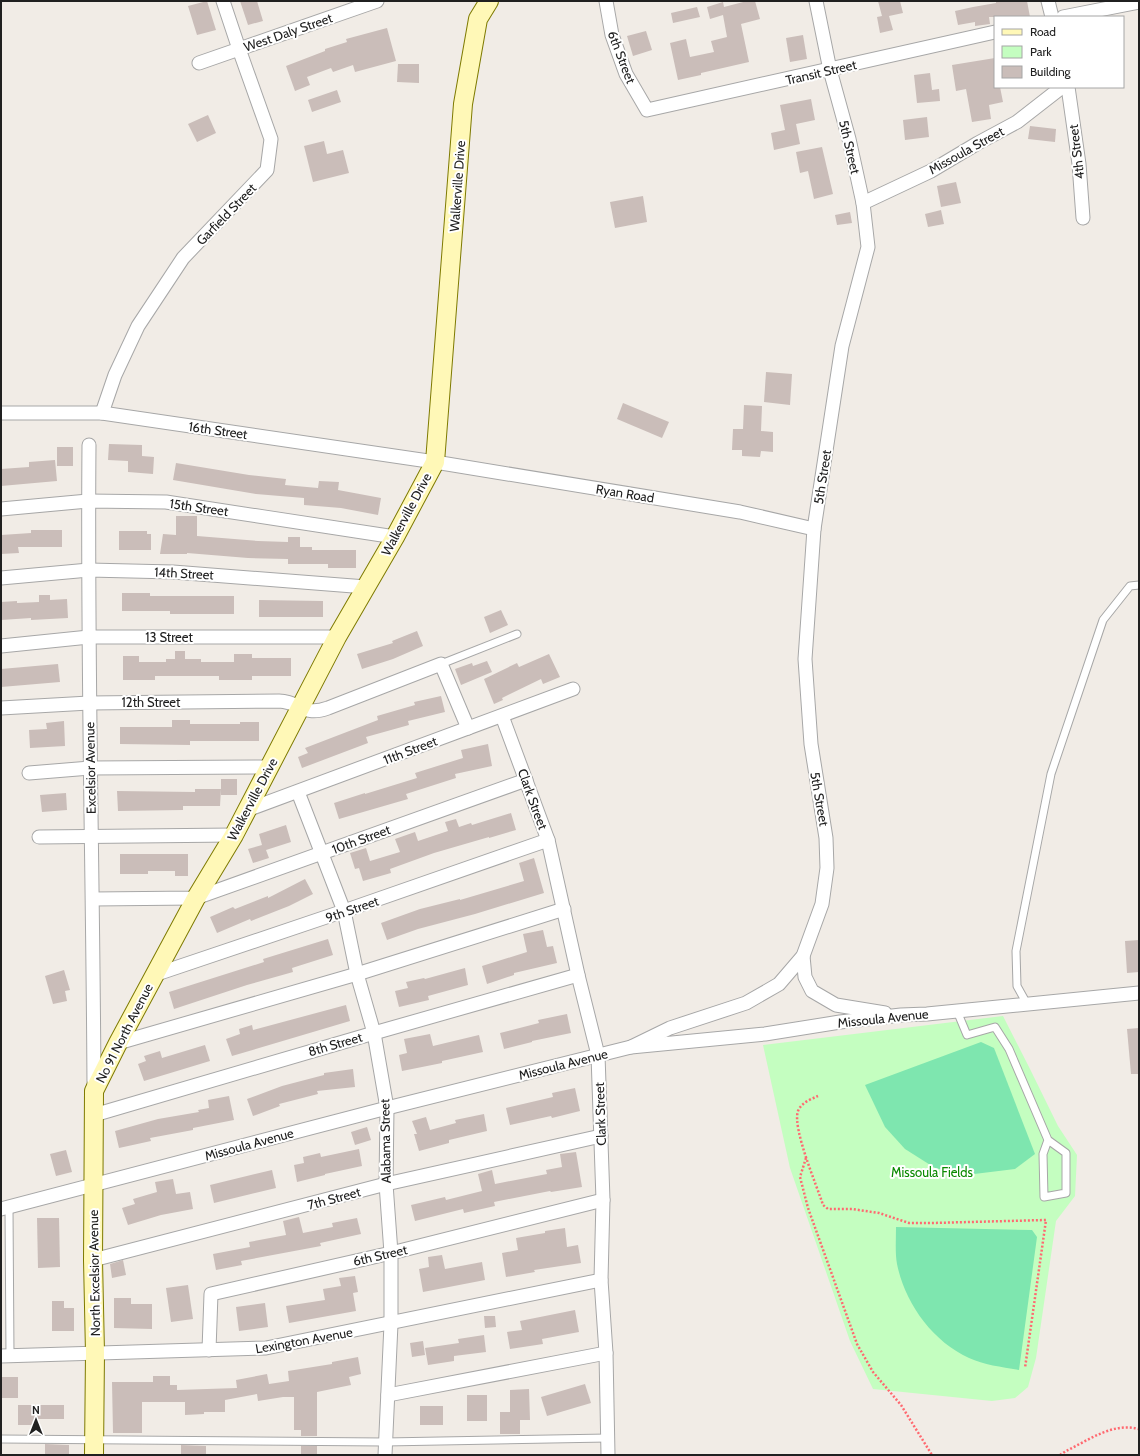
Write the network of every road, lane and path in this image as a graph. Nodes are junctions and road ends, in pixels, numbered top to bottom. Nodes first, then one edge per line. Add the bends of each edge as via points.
1 (223, 1) edge
2 (377, 1) edge
3 (489, 1) edge
4 (606, 1) edge
5 (816, 1) edge
6 (1048, 1) edge
7 (1139, 2) edge
8 (1052, 16) edge
9 (1068, 16) edge
10 (994, 32) edge
11 (238, 49) junction
12 (199, 63) dead end
13 (830, 70) junction
14 (1061, 88) edge
15 (1068, 88) edge
16 (647, 110) joint
17 (863, 203) junction
18 (1083, 218) dead end
19 (1, 413) edge
20 (102, 413) junction
21 (89, 445) dead end
22 (435, 462) junction
23 (88, 501) junction
24 (1, 509) edge
25 (814, 530) junction
26 (395, 537) junction
27 (89, 570) junction
28 (1, 578) edge
29 (1139, 585) edge
30 (366, 587) junction
31 (517, 634) dead end
32 (89, 637) junction
33 (337, 637) junction
34 (1, 646) edge
35 (441, 664) junction
36 (573, 688) dead end
37 (89, 702) junction
38 (1, 708) edge
39 (300, 708) junction
40 (502, 716) junction
41 (468, 728) junction
42 (269, 767) junction
43 (90, 768) junction
44 (29, 773) dead end
45 (526, 780) junction
46 (298, 792) junction
47 (247, 810) junction
48 (234, 835) junction
49 (38, 837) dead end
50 (91, 837) junction
51 (548, 840) junction
52 (322, 853) junction
53 (196, 898) junction
54 (93, 899) junction
55 (564, 909) junction
56 (344, 911) junction
57 (803, 956) junction
58 (358, 974) junction
59 (154, 975) junction
60 (578, 975) junction
61 (1139, 993) edge
62 (1027, 1004) junction
63 (957, 1010) junction
64 (901, 1015) junction
65 (374, 1033) junction
66 (118, 1043) junction
67 (631, 1047) junction
68 (598, 1055) junction
69 (94, 1091) junction
70 (818, 1096) dead end
71 (386, 1108) junction
72 (94, 1115) junction
73 (601, 1136) junction
74 (1048, 1140) junction
75 (806, 1157) junction
76 (386, 1184) junction
77 (94, 1185) junction
78 (603, 1200) junction
79 (5, 1208) edge
80 (391, 1253) junction
81 (93, 1260) junction
82 (601, 1280) junction
83 (391, 1324) junction
84 (209, 1350) junction
85 (95, 1353) junction
86 (606, 1353) junction
87 (6, 1356) edge
88 (1026, 1368) dead end
89 (388, 1395) junction
90 (1139, 1429) edge
91 (608, 1438) junction
92 (1, 1439) edge
93 (385, 1442) junction
94 (94, 1448) edge
95 (386, 1455) edge
96 (608, 1455) edge
97 (932, 1455) edge
98 (1060, 1455) edge

1 - 11 street, Garfield Street
2 - 11 street, West Daly Street
3 - 22 street, Walkerville Drive via 478,19 463,104
4 - 16 street, 6th Street via 612,35 626,74
5 - 13 street, 5th Street
6 - 8 street
7 - 9 street
10 - 13 street, Transit Street
11 - 12 street, West Daly Street
11 - 20 street, Garfield Street via 270,139 267,170 183,258 138,326 114,375
13 - 16 street, Transit Street
13 - 17 street, 5th Street
14 - 17 street, Missoula Street via 1017,122 931,171
15 - 18 street, 4th Street
17 - 25 street, 5th Street via 868,247 842,346
19 - 20 street, 16th Street
20 - 22 street, 16th Street
21 - 23 street, Excelsior Avenue
22 - 25 street, Ryan Road via 740,512
22 - 26 street, Walkerville Drive
23 - 24 street, 15th Street
23 - 26 street, 15th Street via 177,503
23 - 27 street, Excelsior Avenue
25 - 57 street, 5th Street via 805,659 811,744 824,817 827,868 822,904
26 - 30 street, Walkerville Drive
27 - 28 street, 14th Street
27 - 30 street, 14th Street via 173,572
27 - 32 street, Excelsior Avenue
29 - 62 lane via 1130,586 1103,620 1051,774 1016,951 1017,986
30 - 33 street, Walkerville Drive
31 - 35 lane
32 - 33 street, 13 Street
32 - 34 street, 13 Street
32 - 37 street, Excelsior Avenue
33 - 39 street, Walkerville Drive
35 - 39 street via 319,711
35 - 41 street
36 - 40 street, 11th Street
37 - 38 street, 12th Street
37 - 39 street, 12th Street via 279,701
37 - 43 street, Excelsior Avenue
39 - 42 street, Walkerville Drive
40 - 41 street, 11th Street
40 - 45 street, Clark Street
41 - 46 street, 11th Street
42 - 43 street
42 - 47 street, Walkerville Drive
43 - 44 street
43 - 50 street, Excelsior Avenue
45 - 51 street, Clark Street
45 - 52 street, 10th Street
46 - 47 street, 11th Street
46 - 52 street, Alabama Street
47 - 48 street, Walkerville Drive
48 - 50 street
48 - 53 street, Walkerville Drive
49 - 50 street
50 - 54 street, Excelsior Avenue
51 - 55 street, Clark Street
51 - 56 street, 9th Street
52 - 53 street, 10th Street
52 - 56 street, Alabama Street
53 - 54 street, 10th Street
53 - 59 street, Walkerville Drive
54 - 69 street, Excelsior Avenue
55 - 58 street
55 - 60 street, Clark Street
56 - 58 street, Alabama Street
56 - 59 street, 9th Street
57 - 64 street, 5th Street via 805,977 812,991 836,1005
57 - 67 street, 5th Street via 779,984 746,1003 670,1028
58 - 65 street, Alabama Street
58 - 66 street
59 - 66 street, No 91 North Avenue
60 - 65 street, 8th Street
60 - 68 street, Clark Street
61 - 62 street, Missoula Avenue
62 - 63 street, Missoula Avenue
63 - 64 street, Missoula Avenue
63 - 74 lane via 967,1035 995,1027 1009,1049
64 - 67 street, Missoula Avenue via 765,1034
65 - 71 street, Alabama Street
65 - 72 street, 8th Street
66 - 69 street, No 91 North Avenue
67 - 68 street, Missoula Avenue
68 - 71 street, Missoula Avenue
68 - 73 street, Clark Street
69 - 72 street, North Excelsior Avenue
70 - 75 path via 807,1101 798,1110 797,1125
71 - 76 street, Alabama Street
71 - 77 street, Missoula Avenue
72 - 77 street, North Excelsior Avenue
73 - 76 street, 7th Street
73 - 78 street, Clark Street
74 - 74 lane via 1043,1154 1044,1197 1066,1193 1066,1153
75 - 88 path via 824,1205 828,1209 879,1213 909,1222 1046,1220
75 - 97 path via 800,1178 808,1208 857,1344 873,1372 901,1405
76 - 80 street, Alabama Street
76 - 81 street, 7th Street
77 - 79 street, Missoula Avenue
77 - 81 street, North Excelsior Avenue
78 - 80 street, 6th Street
78 - 82 street, Clark Street
79 - 87 lane
80 - 83 street, Alabama Street
80 - 84 street, 6th Street via 211,1294
81 - 85 street, North Excelsior Avenue
82 - 83 street, Lexington Avenue
82 - 86 street, Clark Street
83 - 84 street, Lexington Avenue via 266,1348
83 - 89 street, Alabama Street
84 - 85 street, Lexington Avenue
85 - 87 street, Lexington Avenue
85 - 94 street, North Excelsior Avenue
86 - 89 street
86 - 91 street, Clark Street
89 - 93 street, Alabama Street
90 - 98 path via 1113,1428
91 - 93 lane
91 - 96 street, Clark Street
92 - 94 lane
93 - 94 lane
93 - 95 street, Alabama Street

